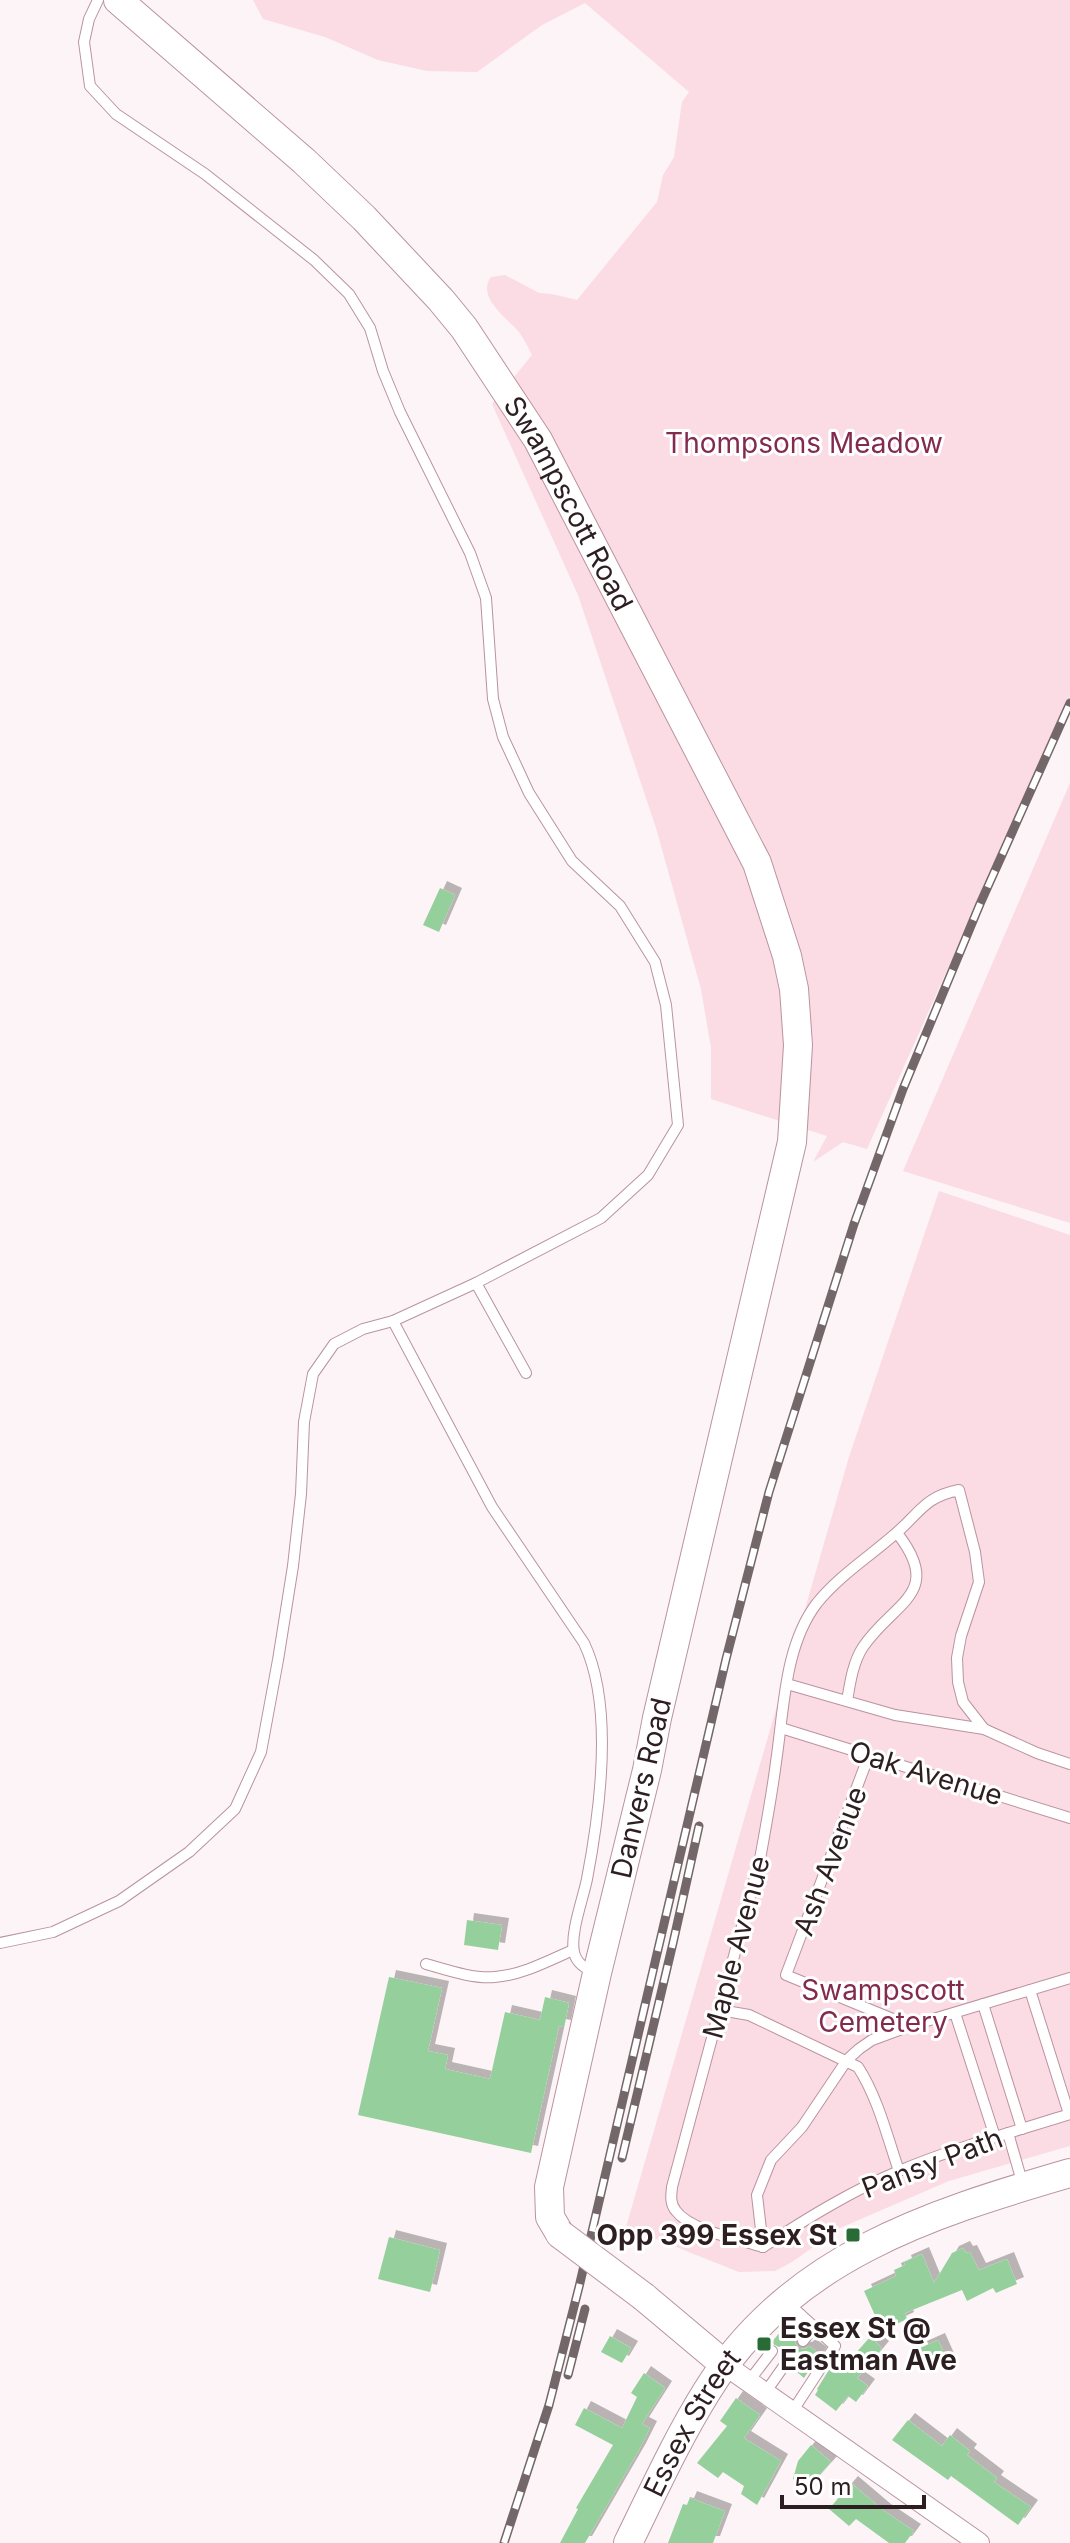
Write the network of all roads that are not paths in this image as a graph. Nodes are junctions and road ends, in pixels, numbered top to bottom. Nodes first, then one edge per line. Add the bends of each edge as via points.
1 (98, 0) edge
2 (118, 0) edge
3 (793, 1135) joint
4 (476, 1283) junction
5 (393, 1321) junction
6 (526, 1373) dead end
7 (897, 1533) junction
8 (787, 1684) junction
9 (847, 1701) junction
10 (781, 1728) junction
11 (984, 1729) junction
12 (869, 1755) junction
13 (1070, 1764) edge
14 (1070, 1818) edge
15 (0, 1943) edge
16 (573, 1950) junction
17 (426, 1964) dead end
18 (597, 1973) junction
19 (1070, 1978) edge
20 (1030, 1990) junction
21 (983, 2004) junction
22 (720, 2010) junction
23 (955, 2013) junction
24 (910, 2026) junction
25 (847, 2060) junction
26 (1070, 2114) edge
27 (1022, 2129) junction
28 (1008, 2133) junction
29 (995, 2137) junction
30 (899, 2171) junction
31 (1070, 2173) edge
32 (1024, 2187) junction
33 (763, 2247) junction
34 (792, 2307) junction
35 (814, 2327) junction
36 (789, 2329) dead end
37 (803, 2341) dead end
38 (772, 2351) dead end
39 (786, 2363) dead end
40 (725, 2365) junction
41 (757, 2387) junction
42 (792, 2412) junction
43 (628, 2543) edge
44 (979, 2543) edge

1 - 4 lane via 84,42 90,86 116,114 205,174 314,260 349,294 370,328 394,399 470,553 486,598 493,699 503,737 529,793 572,861 620,906 655,962 666,1005 678,1125 648,1175 601,1218
2 - 3 street, Swampscott Road via 375,229 464,328 538,440 757,863 794,989 798,1045
3 - 18 street, Danvers Road
4 - 5 lane
4 - 6 lane
5 - 15 lane via 334,1344 313,1374 278,1660 261,1752 235,1809 189,1852 119,1901 53,1932
5 - 16 lane via 492,1507 593,1662 600,1707 598,1794
7 - 8 lane, Maple Avenue via 842,1576 816,1605 798,1636
7 - 9 lane via 914,1562 914,1593 860,1651
7 - 11 lane, Maple Avenue via 940,1494 959,1490 979,1582 961,1636 958,1682 963,1702
8 - 9 lane
8 - 10 lane, Maple Avenue
9 - 11 lane via 895,1715
10 - 12 lane, Oak Avenue
10 - 22 lane, Maple Avenue via 760,1859
11 - 13 lane
12 - 14 lane, Oak Avenue
12 - 24 lane, Ash Avenue via 786,1975
16 - 17 lane via 494,1977
16 - 18 lane via 585,1968
18 - 40 street, Danvers Road, bridge via 549,2187 550,2217 560,2234
19 - 20 lane
20 - 21 lane
20 - 26 lane
21 - 23 lane
21 - 27 lane
22 - 25 lane via 749,2015
22 - 33 lane, Maple Avenue via 671,2200 690,2224
23 - 24 lane
23 - 29 lane
24 - 25 lane via 872,2040
25 - 30 lane via 866,2080
25 - 33 lane via 802,2127 771,2160 757,2195
26 - 27 lane, Pansy Path
27 - 28 lane, Pansy Path
28 - 29 lane, Pansy Path
28 - 32 lane
29 - 30 lane, Pansy Path
30 - 33 lane, Pansy Path
31 - 32 street, Essex Street
32 - 34 street, Essex Street via 903,2230 834,2266
34 - 35 lane
34 - 36 lane
34 - 40 street, Essex Street via 764,2318
35 - 37 lane
35 - 42 lane via 835,2346
38 - 41 lane
39 - 41 lane
40 - 41 street
40 - 43 street, Essex Street via 678,2441
41 - 42 street
42 - 44 street

